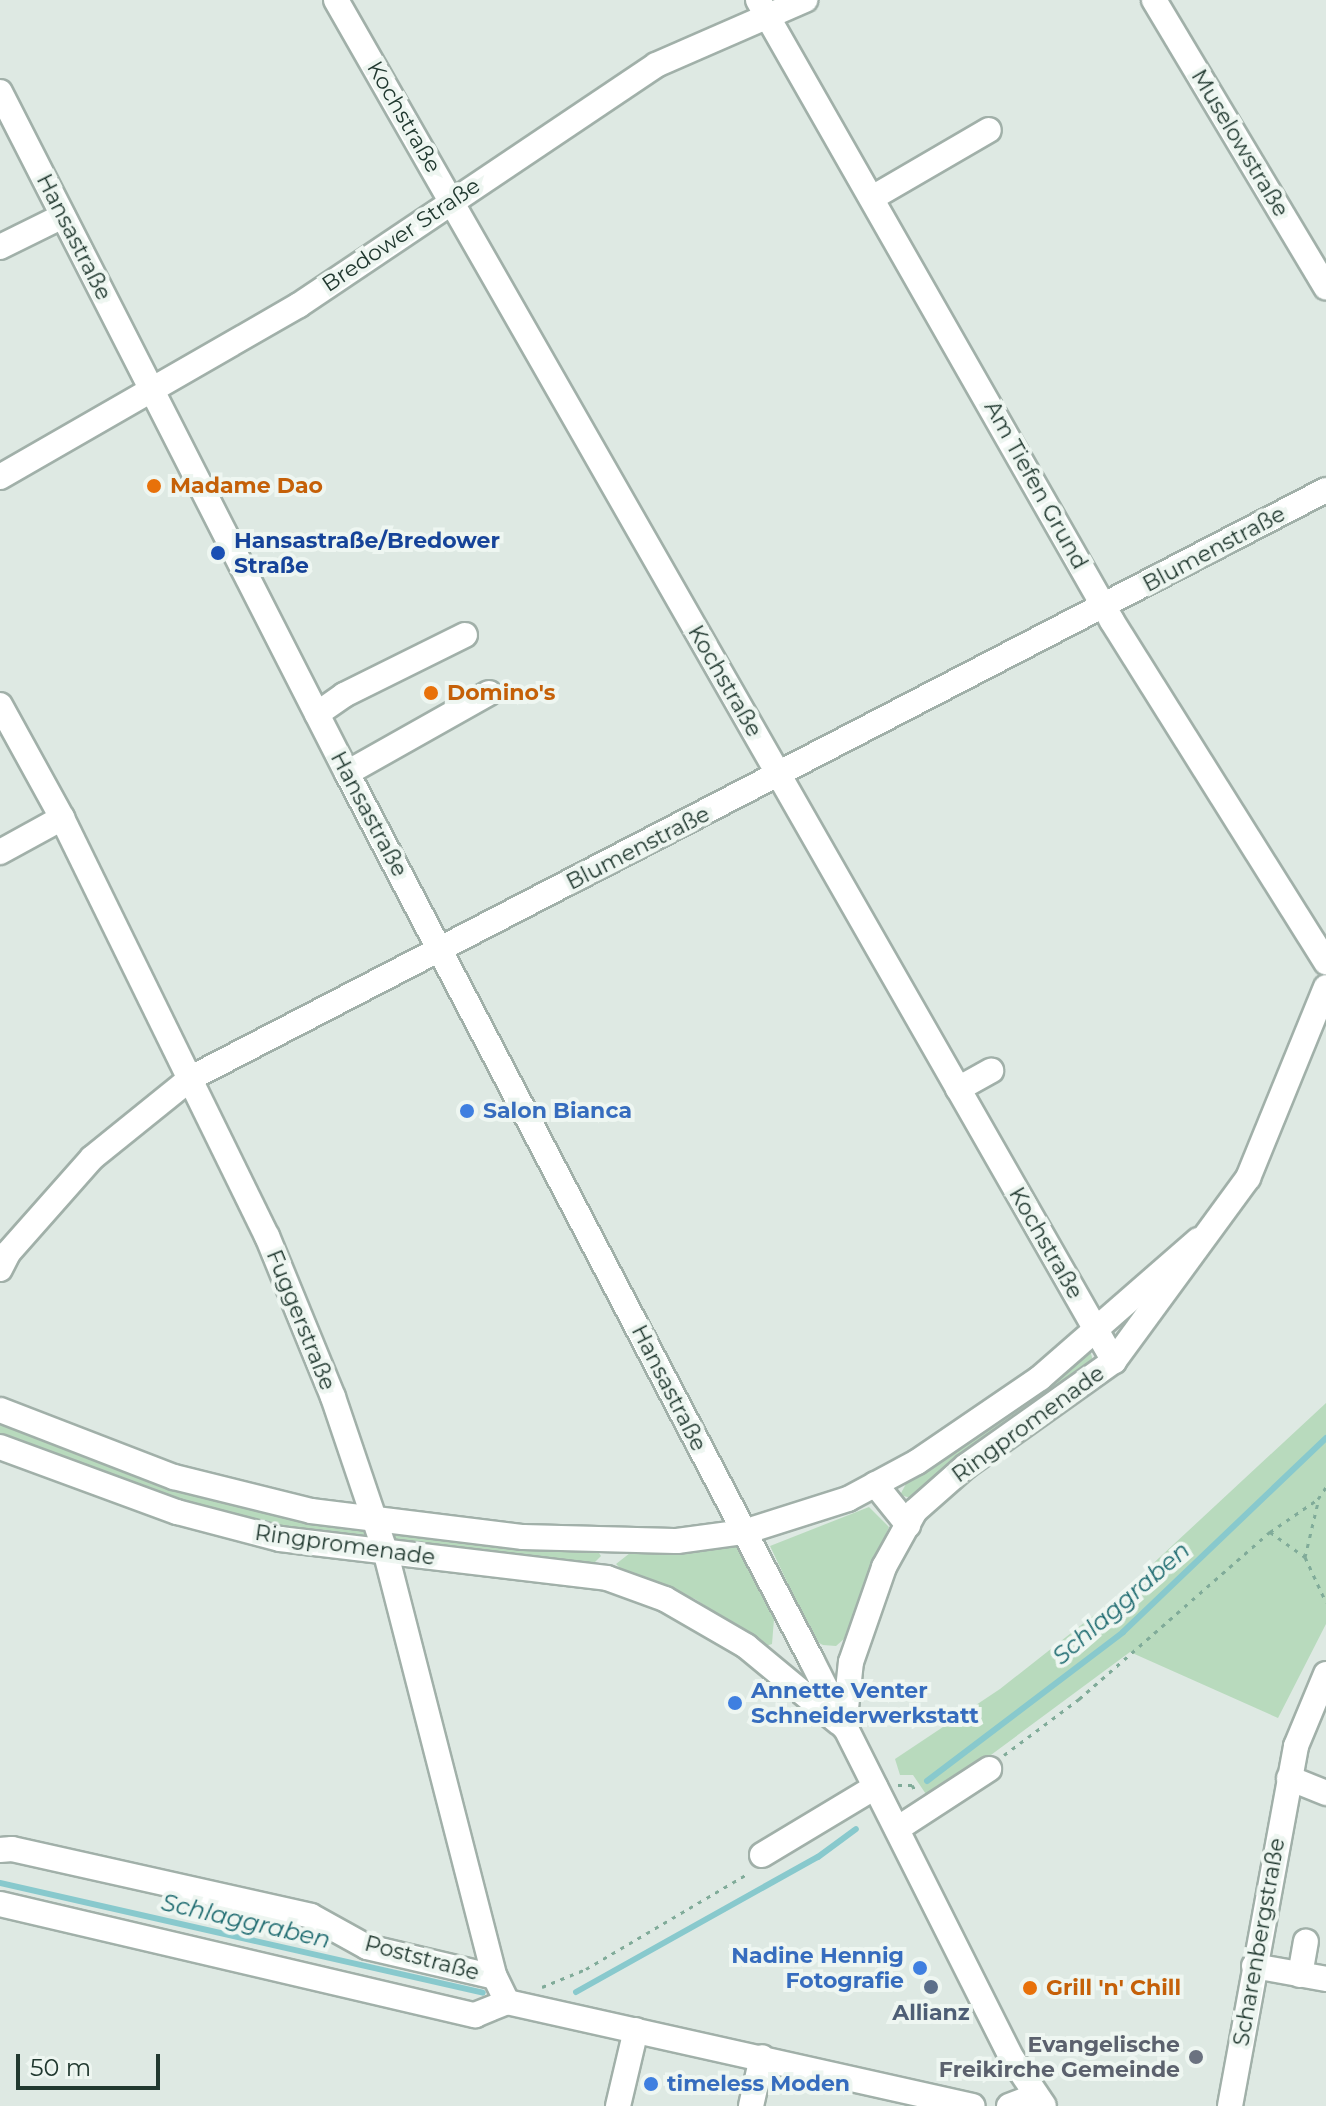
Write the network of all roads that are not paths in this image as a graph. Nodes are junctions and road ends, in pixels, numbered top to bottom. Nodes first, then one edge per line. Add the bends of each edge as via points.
1 (336, 0) edge
2 (805, 0) edge
3 (1154, 0) edge
4 (762, 8) edge
5 (0, 92) edge
6 (989, 130) dead end
7 (872, 198) junction
8 (452, 200) junction
9 (63, 216) junction
10 (0, 247) edge
11 (1326, 287) edge
12 (153, 390) junction
13 (0, 477) edge
14 (1326, 490) edge
15 (1104, 607) junction
16 (465, 635) dead end
17 (489, 693) dead end
18 (0, 705) edge
19 (317, 714) junction
20 (347, 773) junction
21 (779, 775) junction
22 (62, 818) junction
23 (0, 852) edge
24 (441, 949) junction
25 (1326, 962) edge
26 (1326, 987) edge
27 (991, 1071) dead end
28 (191, 1078) junction
29 (958, 1089) junction
30 (1198, 1240) junction
31 (0, 1269) edge
32 (1095, 1330) junction
33 (1114, 1361) junction
34 (0, 1410) edge
35 (0, 1447) edge
36 (875, 1484) junction
37 (375, 1518) junction
38 (908, 1525) junction
39 (744, 1532) junction
40 (603, 1539) junction
41 (386, 1554) junction
42 (607, 1578) junction
43 (1326, 1674) edge
44 (844, 1727) junction
45 (989, 1769) road end
46 (1289, 1778) junction
47 (875, 1787) junction
48 (1326, 1793) edge
49 (897, 1829) junction
50 (0, 1850) edge
51 (761, 1861) road end
52 (0, 1904) edge
53 (1306, 1942) dead end
54 (1254, 1966) junction
55 (1300, 1975) junction
56 (495, 1977) junction
57 (1326, 1979) edge
58 (507, 2002) junction
59 (636, 2030) junction
60 (768, 2058) junction
61 (1040, 2101) edge
62 (618, 2106) edge
63 (751, 2106) edge
64 (763, 2106) edge
65 (973, 2106) edge
66 (1009, 2106) edge
67 (1230, 2106) edge

1 - 8 street, Kochstraße
2 - 4 street, Bredower Straße
3 - 11 street, Muselowstraße
4 - 7 street, Am Tiefen Grund
4 - 8 street, Bredower Straße via 656,65
5 - 9 street, Hansastraße
6 - 7 street
7 - 15 street, Am Tiefen Grund
8 - 12 street, Bredower Straße via 299,305
8 - 21 street, Kochstraße
9 - 10 street
9 - 12 street, Hansastraße
12 - 13 street, Bredower Straße
12 - 19 street, Hansastraße
14 - 15 street, Blumenstraße
15 - 21 street, Blumenstraße
15 - 25 street, Am Tiefen Grund
16 - 19 street via 344,695
17 - 20 street
18 - 22 street, Fuggerstraße
19 - 20 street, Hansastraße
20 - 24 street, Hansastraße
21 - 24 street, Blumenstraße
21 - 29 street, Kochstraße
22 - 23 street
22 - 28 street, Fuggerstraße
24 - 28 street, Blumenstraße
24 - 39 street, Hansastraße
26 - 30 street, Ringpromenade via 1248,1178
27 - 29 street
28 - 31 street, Blumenstraße via 92,1158 8,1253
28 - 37 street, Fuggerstraße via 267,1236 333,1397
29 - 32 street, Kochstraße
30 - 32 street, Ringpromenade
30 - 33 street, Ringpromenade
32 - 33 street, Kochstraße
32 - 36 street, Ringpromenade via 1028,1387
33 - 38 street, Ringpromenade via 966,1466 915,1511
34 - 37 street, Ringpromenade via 174,1477 311,1511
35 - 41 street, Ringpromenade via 177,1512 280,1539
36 - 38 street
36 - 39 street, Ringpromenade via 848,1499
37 - 40 street, Ringpromenade via 523,1537
37 - 41 street, Fuggerstraße
38 - 44 street, Ringpromenade via 884,1567 851,1662
39 - 40 street, Ringpromenade via 677,1541
39 - 44 street, Hansastraße
40 - 42 street
41 - 42 street, Ringpromenade
41 - 56 street, Fuggerstraße
42 - 44 street, Ringpromenade via 665,1599 746,1646
43 - 46 street, Scharenbergstraße via 1296,1746
44 - 47 street
45 - 49 street
46 - 48 street
46 - 54 street, Scharenbergstraße
47 - 49 street
47 - 51 street
49 - 61 street
50 - 56 street, Poststraße via 311,1916 367,1947
52 - 58 street, Poststraße via 475,2015
53 - 55 street
54 - 55 street
54 - 67 street, Scharenbergstraße
55 - 57 street
56 - 58 street, Poststraße
58 - 59 street, Poststraße
59 - 60 street, Poststraße
59 - 62 street
60 - 63 street
60 - 64 street
60 - 65 street, Poststraße
61 - 66 street

